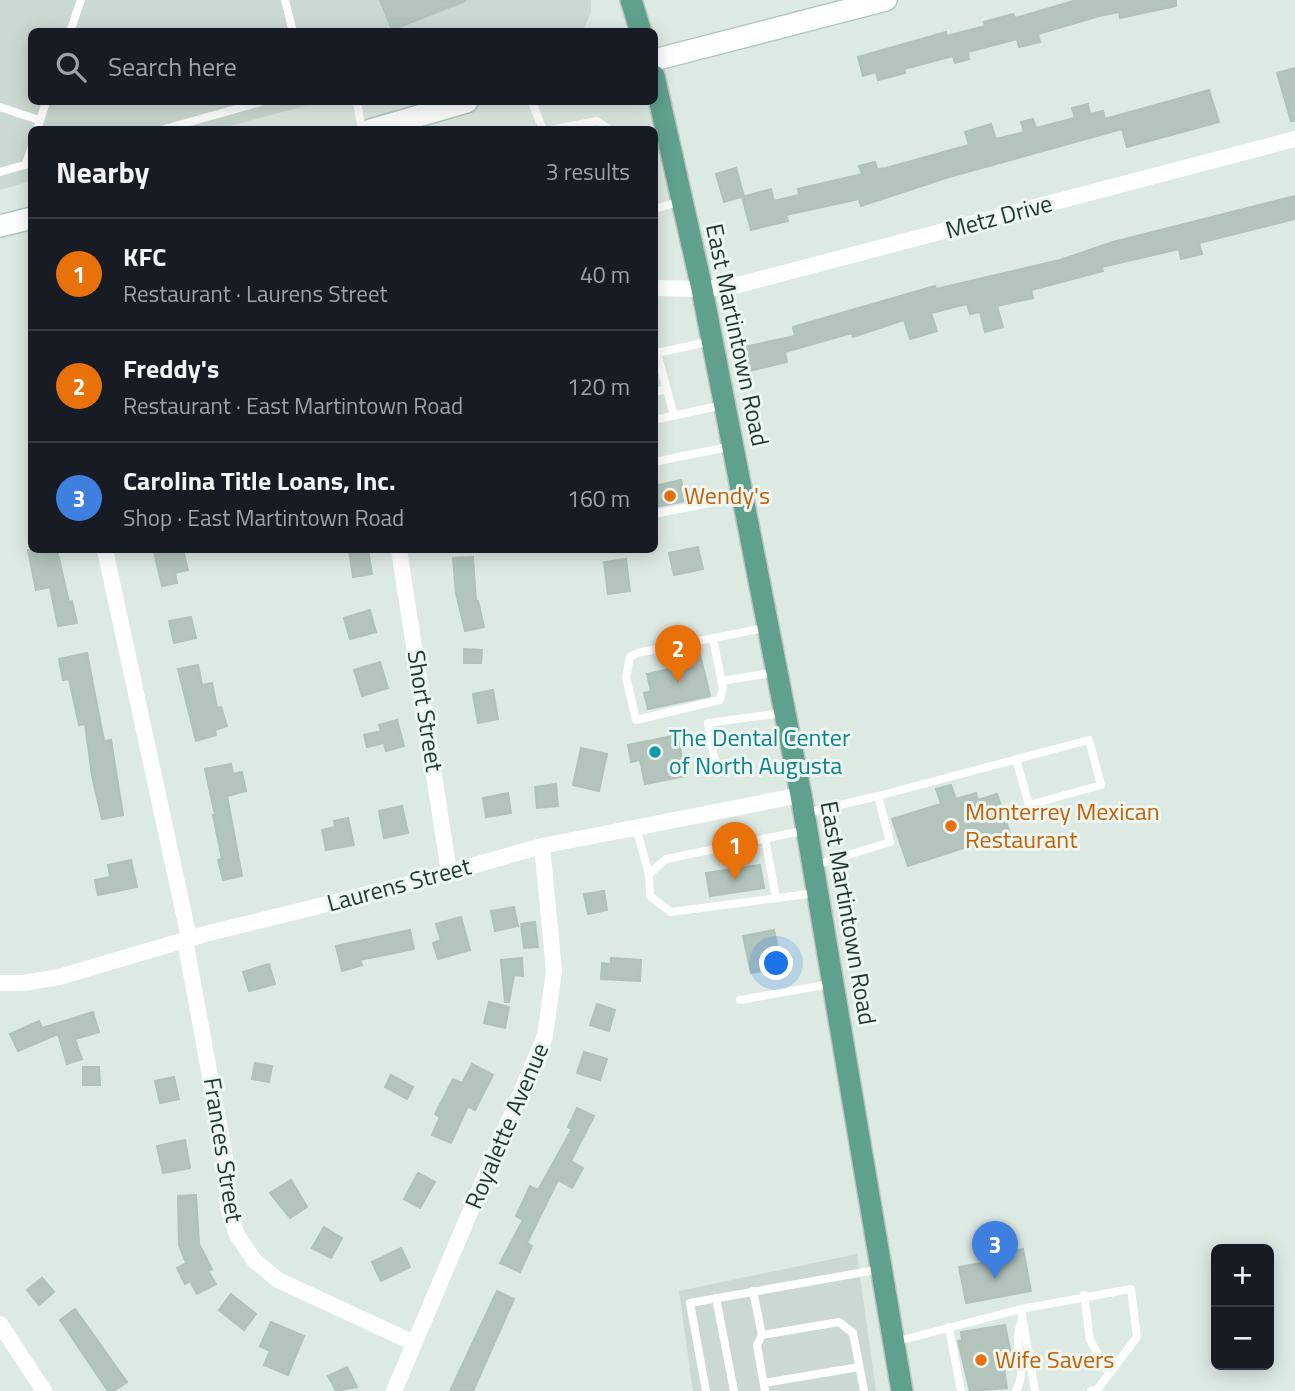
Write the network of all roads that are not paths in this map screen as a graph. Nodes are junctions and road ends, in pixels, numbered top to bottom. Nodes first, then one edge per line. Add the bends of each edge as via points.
1 (81, 0) edge
2 (285, 0) edge
3 (631, 0) edge
4 (886, 0) edge
5 (71, 28) edge
6 (292, 28) edge
7 (640, 28) edge
8 (658, 59) edge
9 (658, 99) edge
10 (45, 105) edge
11 (250, 105) edge
12 (357, 105) edge
13 (457, 105) edge
14 (534, 105) edge
15 (0, 107) edge
16 (38, 125) edge
17 (175, 126) edge
18 (361, 126) edge
19 (384, 126) edge
20 (541, 126) edge
21 (571, 126) edge
22 (604, 126) edge
23 (1295, 139) edge
24 (28, 163) edge
25 (0, 172) edge
26 (682, 201) junction
27 (658, 208) edge
28 (28, 219) edge
29 (0, 226) edge
30 (658, 288) edge
31 (702, 289) junction
32 (712, 341) junction
33 (658, 350) edge
34 (658, 357) edge
35 (667, 389) junction
36 (658, 391) edge
37 (724, 405) junction
38 (674, 416) junction
39 (658, 419) edge
40 (733, 446) junction
41 (658, 461) edge
42 (742, 496) junction
43 (658, 513) edge
44 (106, 553) edge
45 (399, 553) edge
46 (768, 628) junction
47 (713, 639) junction
48 (777, 672) junction
49 (721, 681) junction
50 (785, 712) junction
51 (1016, 759) junction
52 (716, 768) dead end
53 (878, 796) junction
54 (804, 813) junction
55 (636, 828) junction
56 (765, 838) junction
57 (542, 846) junction
58 (813, 866) junction
59 (449, 872) junction
60 (649, 874) junction
61 (818, 893) junction
62 (776, 898) junction
63 (187, 939) junction
64 (0, 983) edge
65 (833, 984) junction
66 (740, 1000) dead end
67 (882, 1269) junction
68 (753, 1292) junction
69 (1084, 1295) junction
70 (716, 1298) junction
71 (1021, 1309) junction
72 (1022, 1319) junction
73 (0, 1324) edge
74 (949, 1327) junction
75 (762, 1335) junction
76 (894, 1342) junction
77 (414, 1343) junction
78 (859, 1367) junction
79 (1109, 1374) junction
80 (765, 1387) edge
81 (44, 1391) edge
82 (394, 1391) edge
83 (706, 1391) edge
84 (734, 1391) edge
85 (863, 1391) edge
86 (902, 1391) edge
87 (961, 1391) edge
88 (1016, 1391) edge
89 (1035, 1391) edge
90 (1091, 1391) edge

1 - 5 lane
2 - 6 lane
3 - 7 main road
4 - 8 main road
9 - 26 main road, East Martintown Road
10 - 16 lane
11 - 17 lane
12 - 18 lane
13 - 19 main road
14 - 20 lane
15 - 16 lane
21 - 22 lane via 597,121
23 - 31 street, Metz Drive via 734,286
24 - 25 lane
26 - 27 lane
26 - 31 main road, East Martintown Road
28 - 29 main road
30 - 31 street
31 - 32 main road, East Martintown Road
32 - 33 lane
32 - 37 main road, East Martintown Road
34 - 35 lane
35 - 36 lane
35 - 38 lane
37 - 38 lane
37 - 40 main road, East Martintown Road
38 - 39 lane
40 - 41 lane
40 - 42 main road, East Martintown Road
42 - 43 lane
42 - 46 main road, East Martintown Road
44 - 63 street, Frances Street
45 - 59 street, Short Street
46 - 47 lane
46 - 48 main road, East Martintown Road
47 - 49 lane
47 - 49 lane via 630,657 626,677 636,720 716,702 723,695
48 - 49 lane
48 - 50 main road, East Martintown Road
50 - 52 lane via 708,723
50 - 54 main road, East Martintown Road
51 - 51 lane via 1088,740 1101,785 1030,805
51 - 53 lane
53 - 54 lane
53 - 58 lane via 890,842
54 - 55 street, Laurens Street
54 - 56 lane
54 - 58 main road, East Martintown Road
55 - 57 street, Laurens Street
55 - 60 lane
56 - 60 lane via 666,859
56 - 62 lane
57 - 59 street, Laurens Street
57 - 77 street, Royalette Avenue via 554,971 545,1036
58 - 61 main road, East Martintown Road
59 - 63 street, Laurens Street
60 - 62 lane via 650,895 671,912
61 - 62 lane
61 - 65 main road, East Martintown Road
63 - 64 street, Laurens Street via 46,981
63 - 77 street, Frances Street via 225,1158 228,1208 237,1235 254,1260 278,1280
65 - 66 lane
65 - 67 main road, East Martintown Road
67 - 68 lane
67 - 76 main road, East Martintown Road
68 - 70 lane
68 - 75 lane
69 - 71 lane
69 - 79 lane via 1090,1340
69 - 79 lane via 1131,1289 1137,1337
70 - 83 lane via 690,1303
70 - 84 lane
71 - 72 lane
71 - 74 lane
72 - 88 lane via 1015,1336 1023,1378
72 - 89 lane
73 - 81 street
74 - 76 lane
74 - 87 lane
75 - 78 lane via 839,1322 853,1333
75 - 80 lane via 757,1345
76 - 86 main road, East Martintown Road
77 - 82 street, Royalette Avenue
78 - 80 lane
78 - 85 lane
79 - 90 lane

